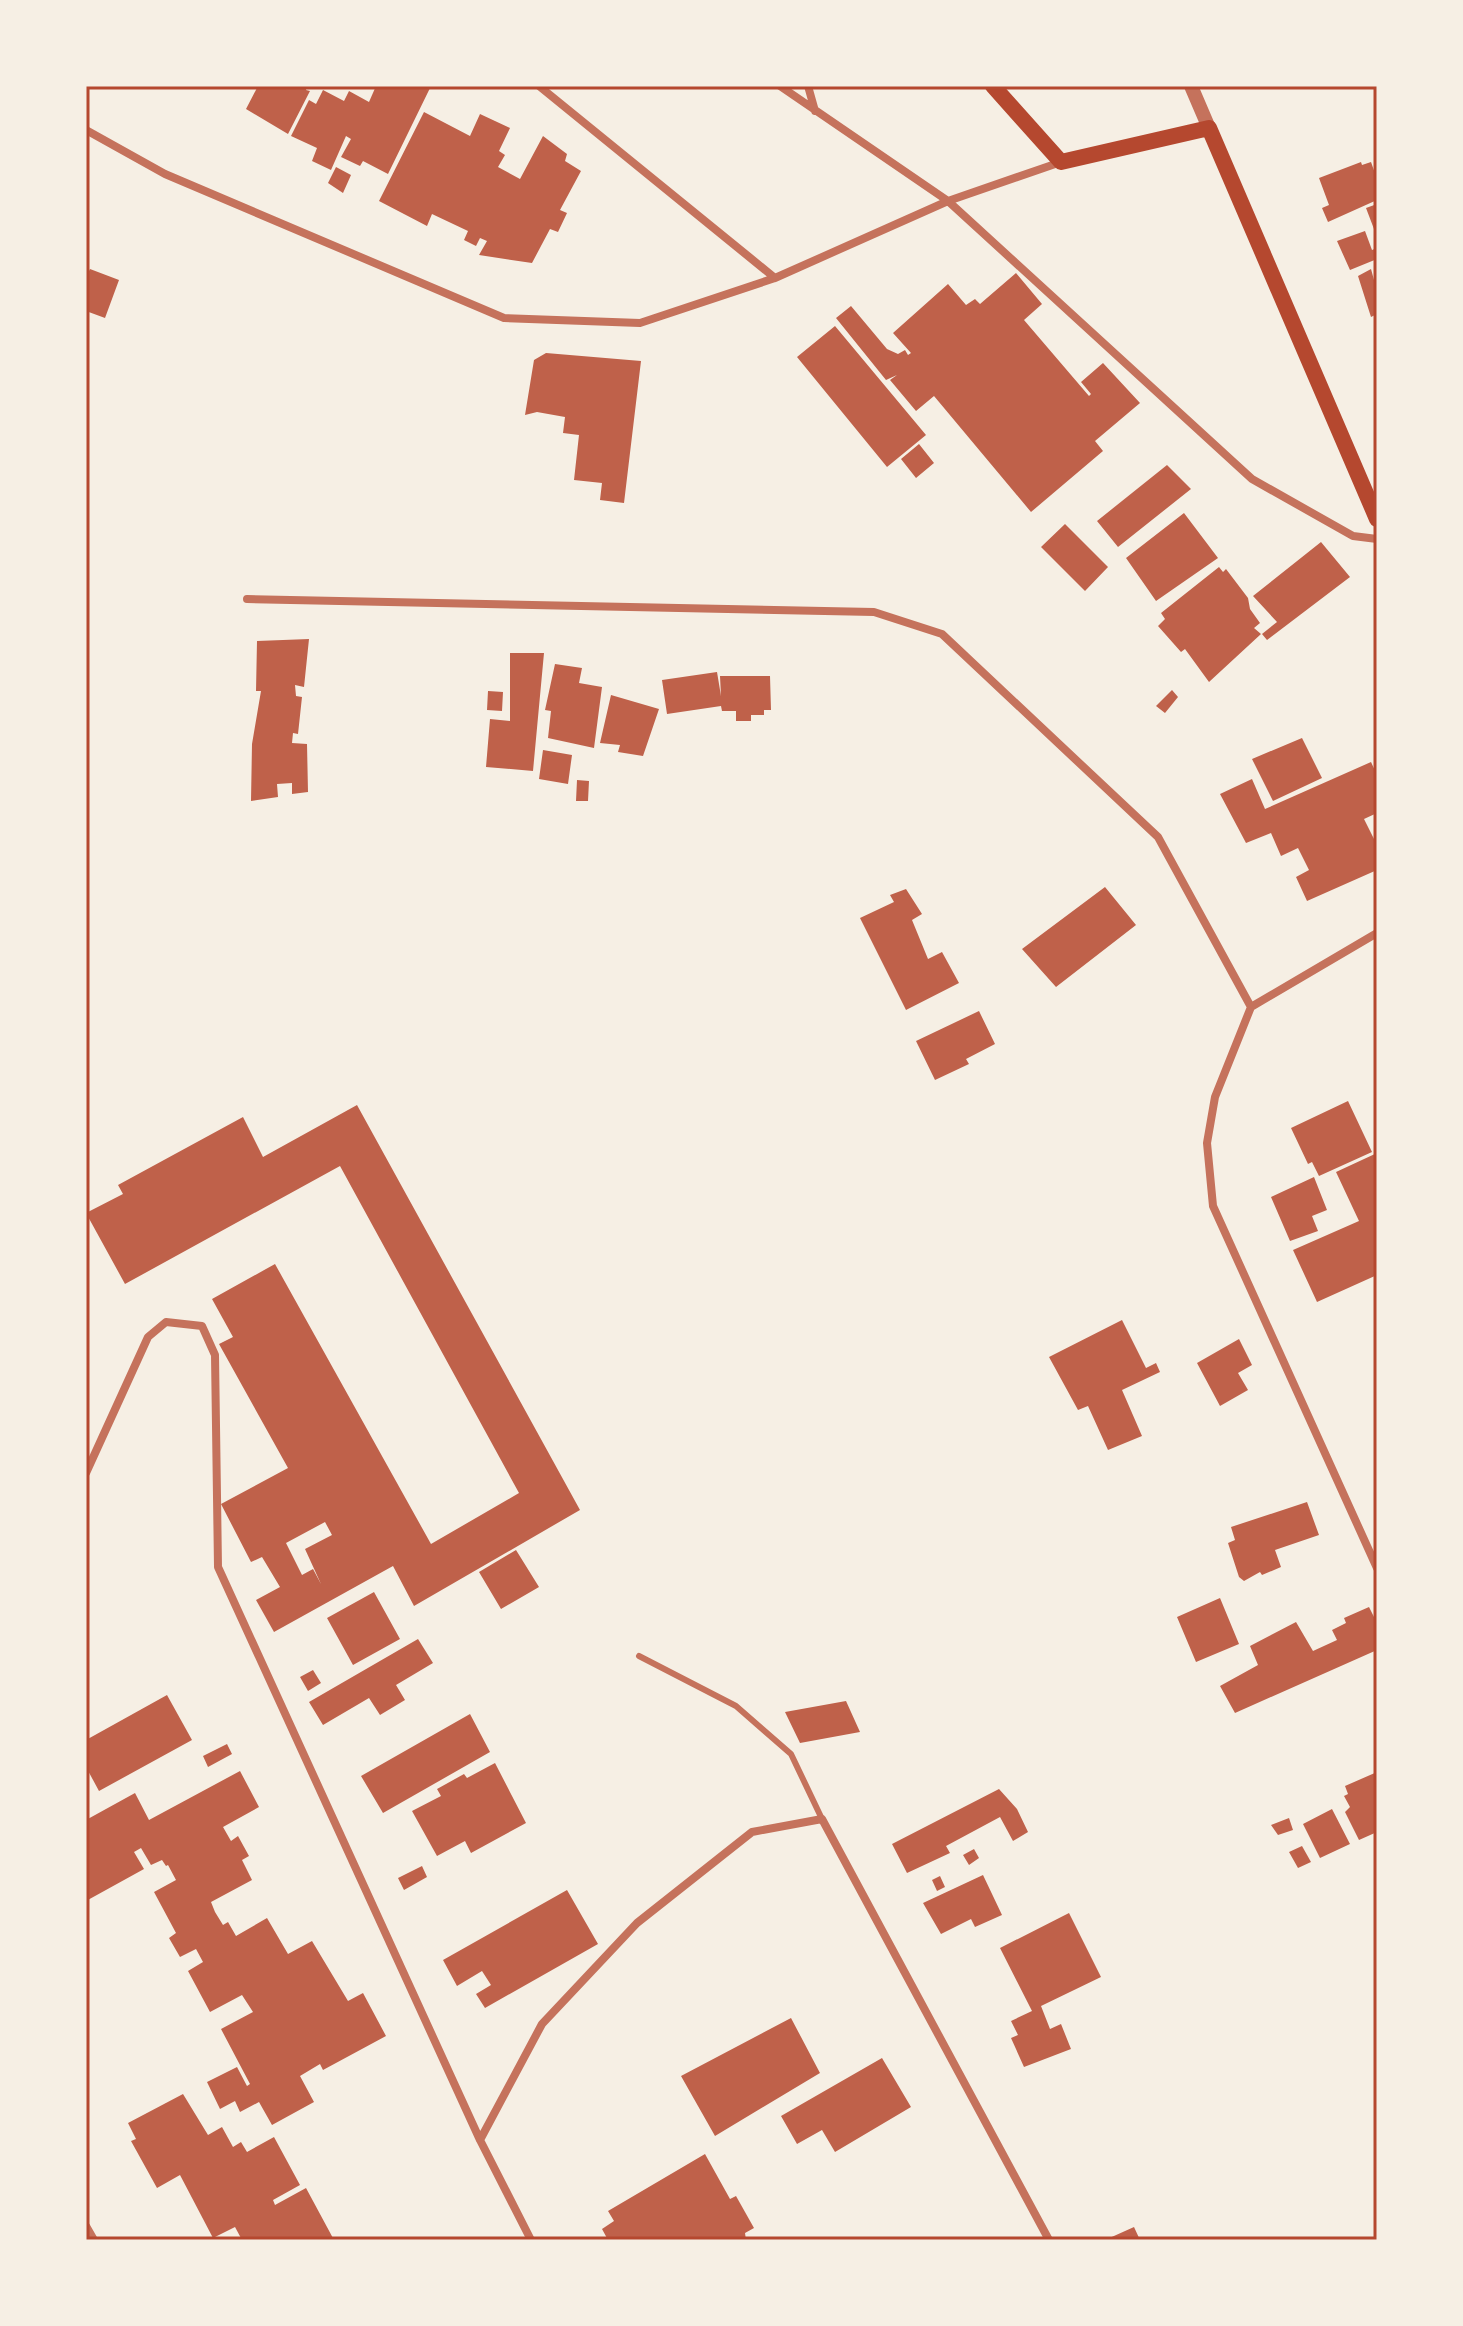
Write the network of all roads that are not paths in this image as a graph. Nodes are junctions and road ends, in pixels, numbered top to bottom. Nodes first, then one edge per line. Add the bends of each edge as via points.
1 (539, 86) edge
2 (780, 86) edge
3 (808, 86) edge
4 (993, 86) edge
5 (1191, 86) edge
6 (815, 112) junction
7 (1209, 128) junction
8 (86, 130) edge
9 (1061, 162) junction
10 (948, 201) junction
11 (775, 278) junction
12 (1377, 519) edge
13 (1377, 539) edge
14 (247, 599) dead end
15 (1377, 933) edge
16 (1251, 1007) junction
17 (86, 1473) edge
18 (1377, 1568) edge
19 (639, 1656) dead end
20 (822, 1819) junction
21 (480, 2140) junction
22 (86, 2226) edge
23 (94, 2240) edge
24 (531, 2240) edge
25 (1049, 2240) edge

1 - 11 street
2 - 6 street
3 - 6 street
4 - 9 main road
5 - 7 street
6 - 10 street
7 - 9 main road
7 - 12 main road
8 - 11 street via 165,174 504,318 640,323
9 - 10 street
10 - 11 street
10 - 13 street via 1252,479 1353,536
14 - 16 street via 874,612 942,634 1158,837
15 - 16 street
16 - 18 street via 1215,1097 1207,1143 1213,1206
17 - 21 street via 148,1337 166,1322 202,1326 215,1355 218,1567
19 - 20 lane via 736,1706 791,1754
20 - 21 street via 752,1832 637,1923 542,2024
20 - 25 street
21 - 24 street
22 - 23 street

